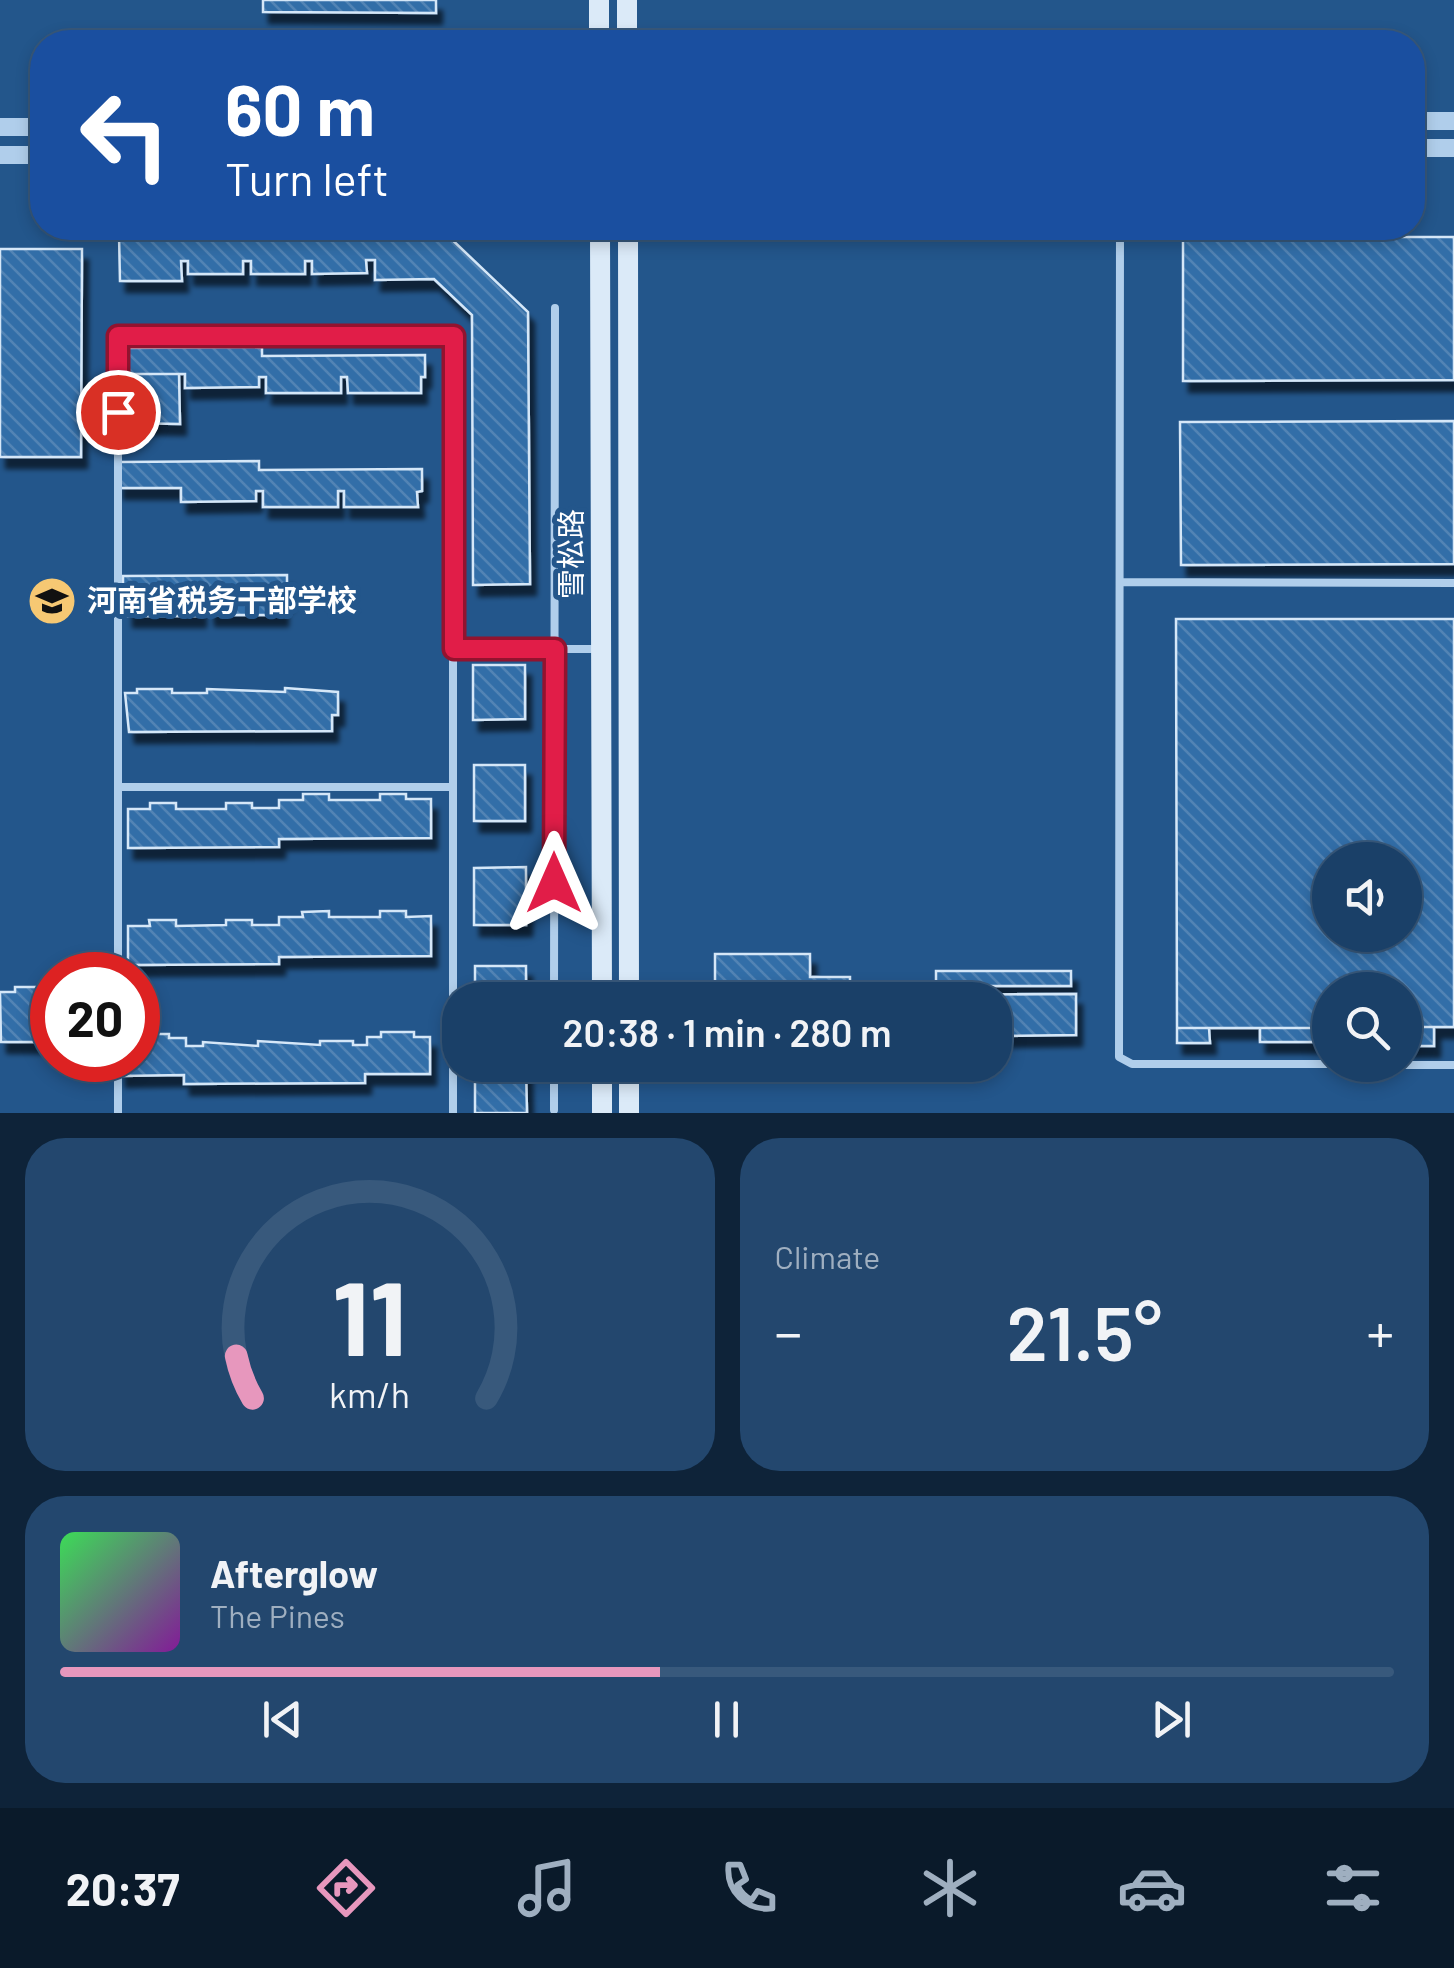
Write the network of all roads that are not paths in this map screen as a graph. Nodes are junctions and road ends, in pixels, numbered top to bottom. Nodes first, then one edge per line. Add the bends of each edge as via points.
1 (599, 0) edge
2 (626, 0) edge
3 (599, 30) edge
4 (627, 30) edge
5 (1425, 121) edge
6 (1454, 121) edge
7 (0, 127) edge
8 (30, 127) edge
9 (1425, 148) edge
10 (1454, 148) edge
11 (30, 154) edge
12 (0, 155) edge
13 (600, 240) edge
14 (628, 240) edge
15 (1120, 240) edge
16 (555, 308) dead end
17 (1120, 582) junction
18 (1454, 583) edge
19 (454, 649) junction
20 (555, 649) junction
21 (602, 649) junction
22 (118, 787) junction
23 (454, 787) junction
24 (118, 952) edge
25 (554, 982) edge
26 (602, 982) edge
27 (630, 982) edge
28 (1312, 1064) edge
29 (1422, 1064) edge
30 (1454, 1064) edge
31 (118, 1082) edge
32 (554, 1082) edge
33 (602, 1082) edge
34 (629, 1082) edge
35 (554, 1110) dead end
36 (118, 1113) edge
37 (454, 1113) edge
38 (602, 1113) edge
39 (629, 1113) edge

1 - 3 main road
2 - 4 main road
5 - 6 street
7 - 8 street
9 - 10 street
11 - 12 street
13 - 21 main road, 雪松路
14 - 27 main road, 雪松路
15 - 17 lane
16 - 20 lane
17 - 18 lane
17 - 28 lane via 1119,1056 1132,1064
19 - 20 lane
19 - 22 lane via 454,336 118,336
19 - 23 lane
20 - 21 lane
20 - 25 lane
21 - 26 main road, 雪松路
22 - 23 lane
22 - 24 lane
23 - 37 lane
29 - 30 lane
31 - 36 lane
32 - 35 lane
33 - 38 main road
34 - 39 main road

